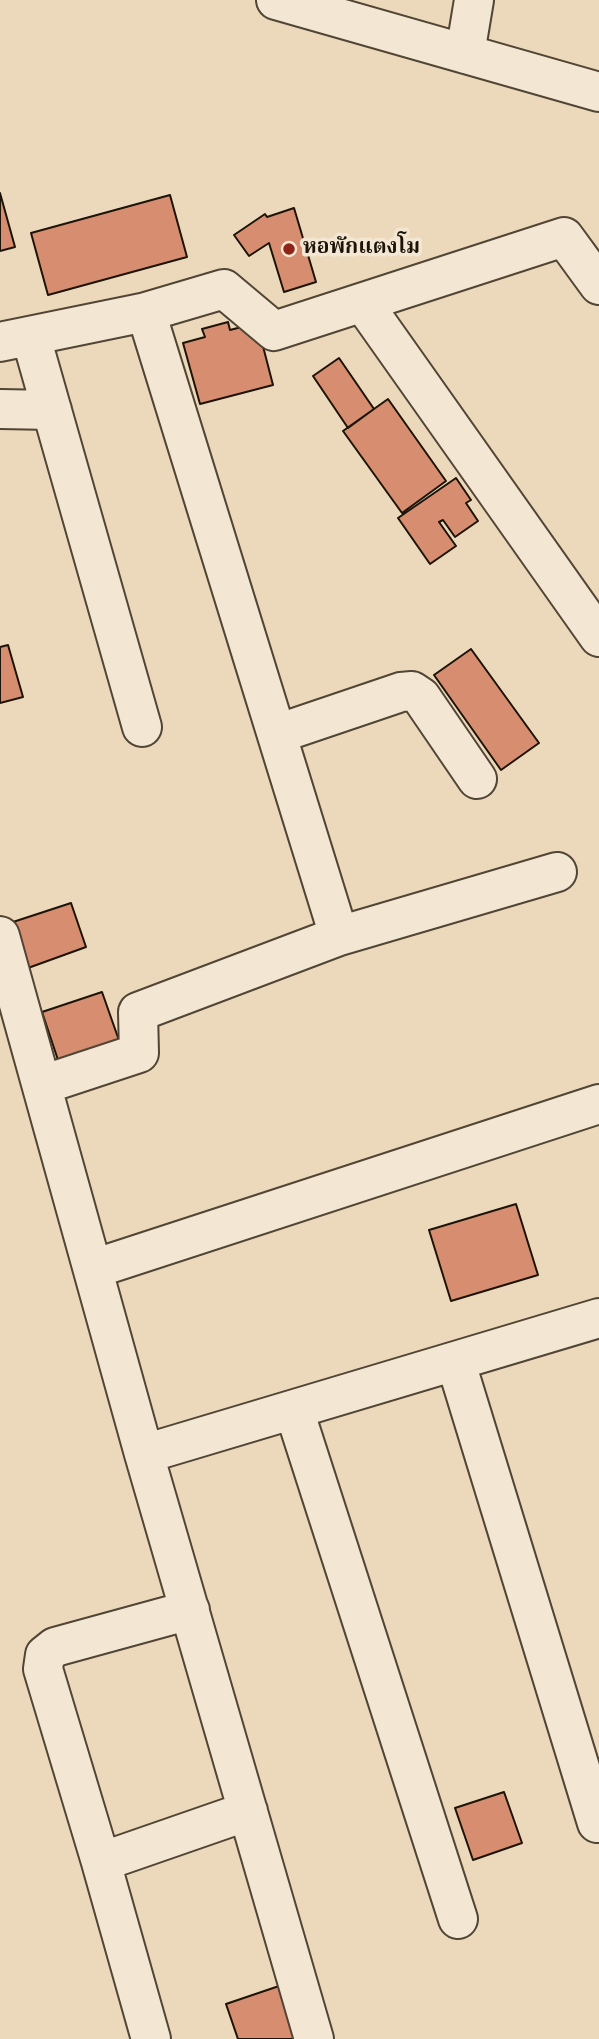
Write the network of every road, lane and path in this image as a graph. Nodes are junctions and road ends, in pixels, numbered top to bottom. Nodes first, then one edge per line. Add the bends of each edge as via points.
1 (276, 0) edge
2 (474, 0) edge
3 (465, 54) junction
4 (599, 92) edge
5 (599, 285) edge
6 (363, 303) junction
7 (146, 312) junction
8 (15, 340) edge
9 (0, 409) edge
10 (51, 410) junction
11 (599, 637) edge
12 (142, 727) dead end
13 (276, 734) junction
14 (477, 779) dead end
15 (557, 872) dead end
16 (0, 936) edge
17 (339, 936) junction
18 (43, 1085) junction
19 (599, 1104) edge
20 (93, 1269) junction
21 (599, 1318) edge
22 (456, 1363) junction
23 (294, 1410) junction
24 (144, 1454) junction
25 (190, 1610) junction
26 (248, 1811) junction
27 (597, 1823) dead end
28 (101, 1862) junction
29 (458, 1919) dead end
30 (151, 2039) edge
31 (314, 2039) edge

1 - 3 street
2 - 3 street
3 - 4 street
5 - 6 street via 564,237
6 - 7 street via 274,331 224,289
6 - 11 street
7 - 8 street
7 - 13 street
8 - 10 street
9 - 10 street
10 - 12 street
13 - 14 street via 412,691 421,697
13 - 17 street
15 - 17 street
16 - 18 street
17 - 18 street via 138,1012 139,1053
18 - 20 street
19 - 20 street
20 - 24 street
21 - 22 street
22 - 23 street
22 - 27 street
23 - 24 street
23 - 29 street
24 - 25 street
25 - 26 street
25 - 28 street via 55,1647 45,1656 43,1669
26 - 28 street
26 - 31 street
28 - 30 street

